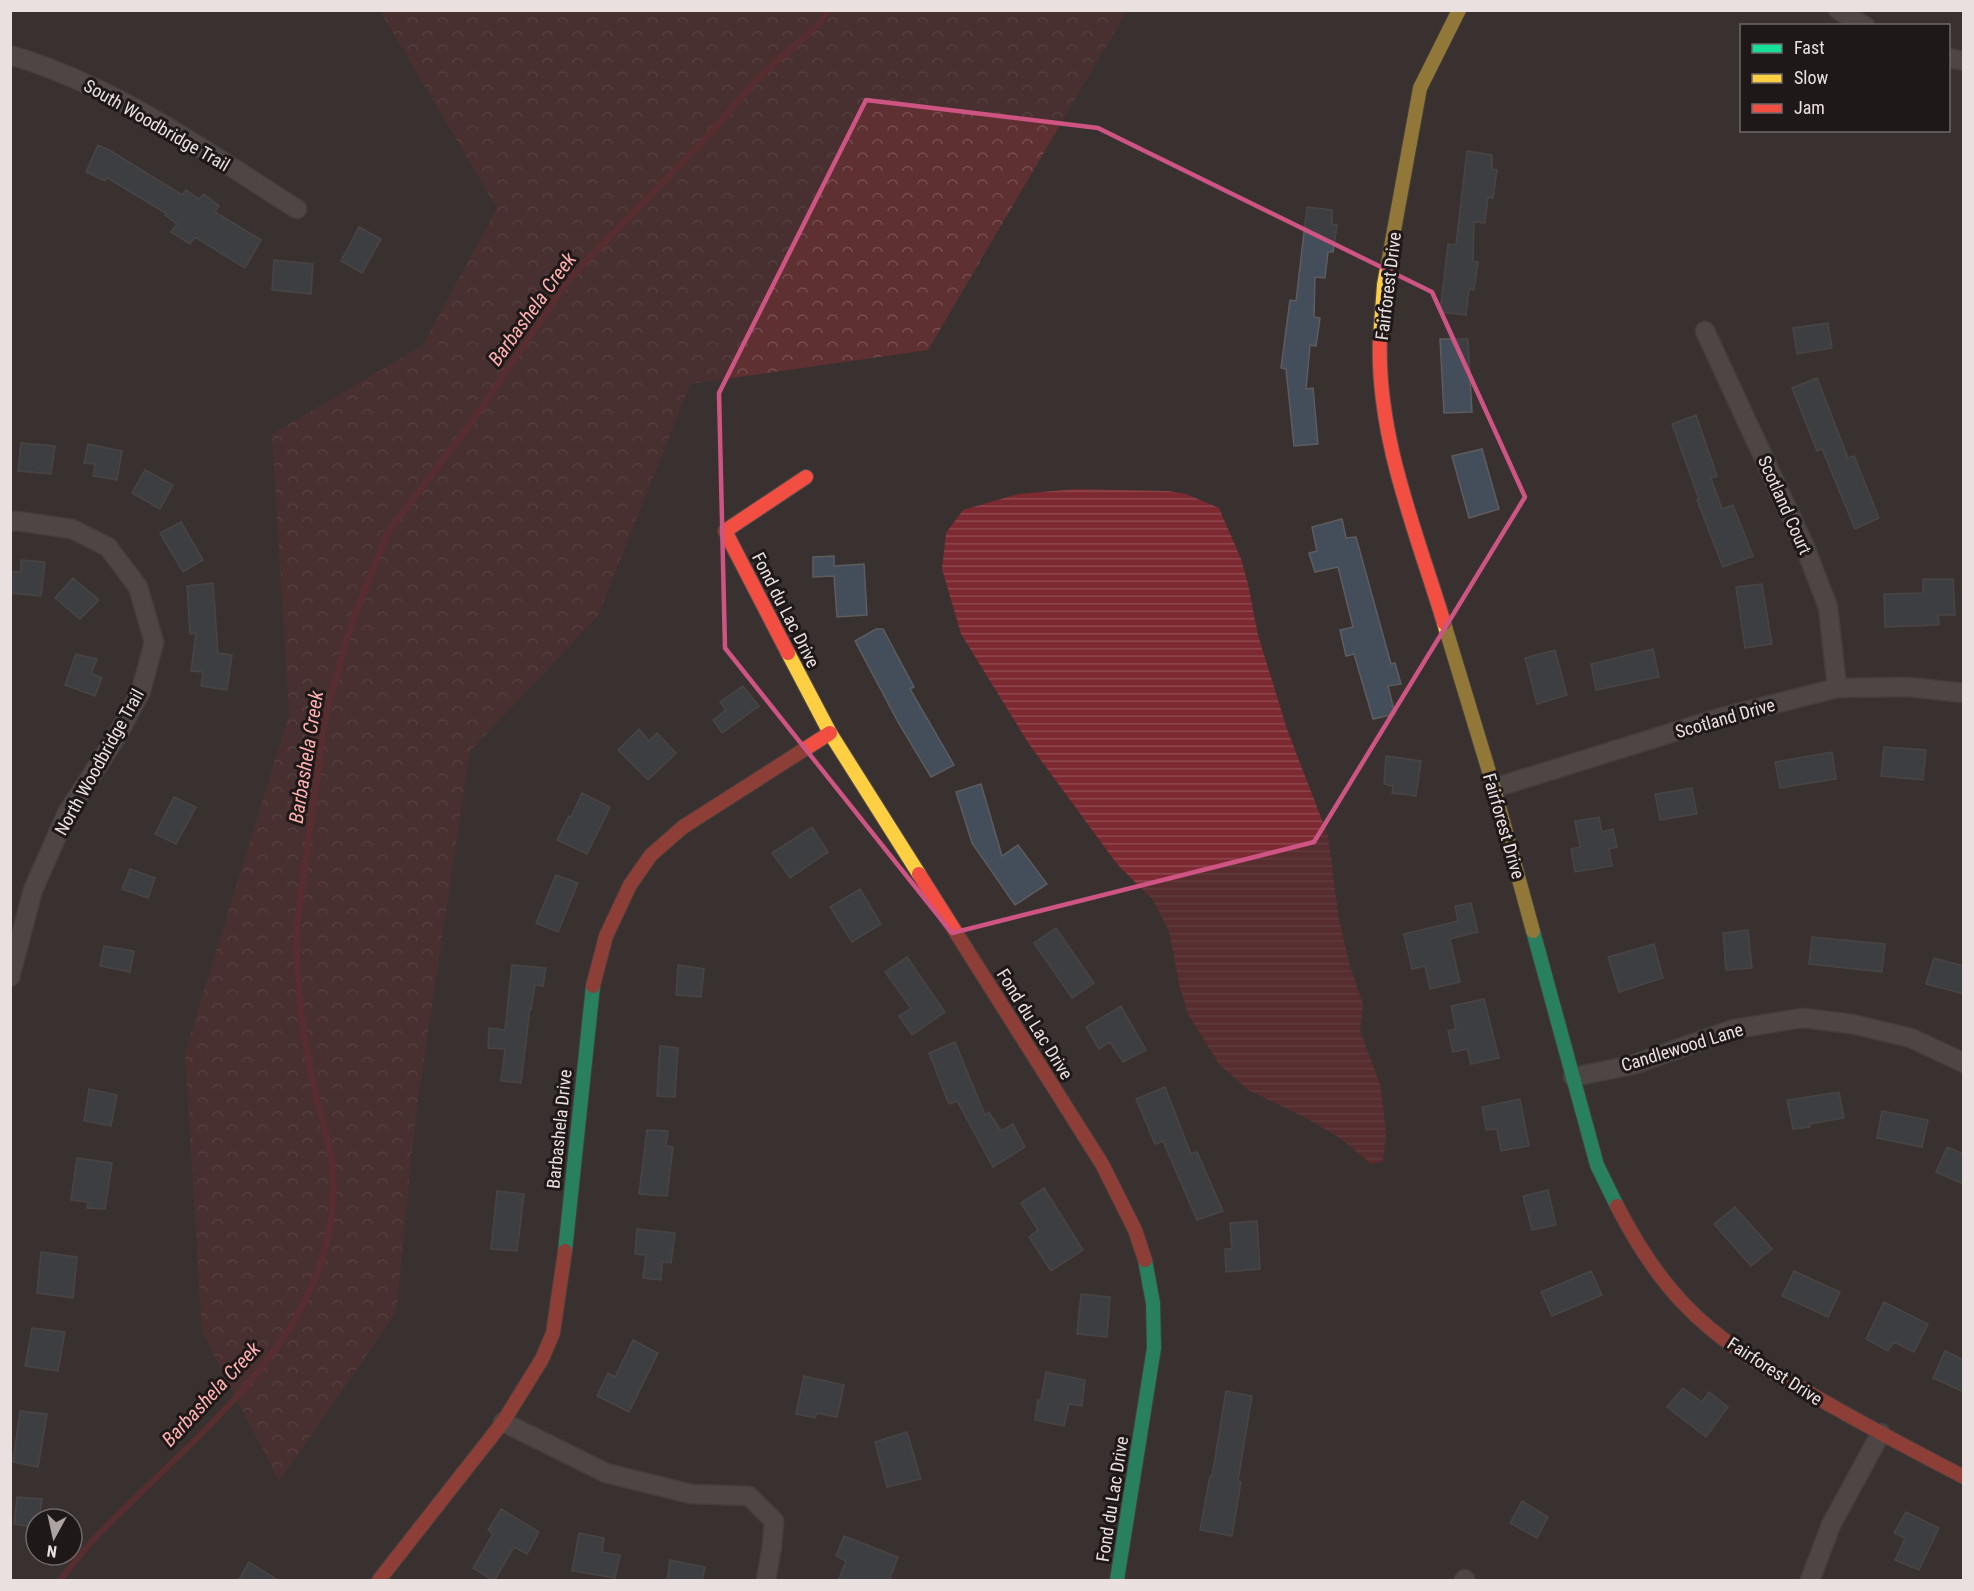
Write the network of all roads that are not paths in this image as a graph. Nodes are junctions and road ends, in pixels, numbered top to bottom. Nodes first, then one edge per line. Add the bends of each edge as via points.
1 (1459, 10) edge
2 (1838, 10) edge
3 (1862, 24) edge
4 (10, 55) edge
5 (297, 209) dead end
6 (1705, 331) dead end
7 (806, 477) dead end
8 (10, 522) edge
9 (1837, 688) junction
10 (1964, 693) edge
11 (830, 733) junction
12 (1494, 788) junction
13 (10, 977) edge
14 (1964, 1063) edge
15 (1574, 1077) junction
16 (503, 1422) junction
17 (1881, 1433) junction
18 (1964, 1477) edge
19 (379, 1581) edge
20 (766, 1581) edge
21 (1117, 1581) edge
22 (1810, 1581) edge

1 - 12 street, Fairforest Drive via 1419,88 1384,285 1380,369 1392,453
2 - 3 street
4 - 5 street, South Woodbridge Trail via 74,76 155,119
6 - 9 street, Scotland Court via 1805,547 1828,608
7 - 11 street, Fond du Lac Drive via 725,531
8 - 13 street, North Woodbridge Trail via 72,528 108,547 138,587 154,642 141,691 67,813 33,890
9 - 10 street, Scotland Drive via 1909,687
9 - 12 street, Scotland Drive via 1719,718
11 - 16 street, Barbashela Drive via 683,827 651,855 617,910 592,991 562,1281 553,1333 542,1359
11 - 21 street, Fond du Lac Drive via 1102,1164 1146,1263 1155,1319 1154,1348
12 - 15 street, Fairforest Drive
14 - 15 street, Candlewood Lane via 1911,1038 1852,1024 1803,1018 1734,1029 1632,1065
15 - 17 street, Fairforest Drive via 1598,1165 1617,1209 1646,1258 1682,1302 1746,1357
16 - 19 street, Barbashela Drive
16 - 20 street via 606,1473 691,1494 749,1496 774,1521
17 - 18 street, Fairforest Drive
17 - 22 street via 1831,1525

